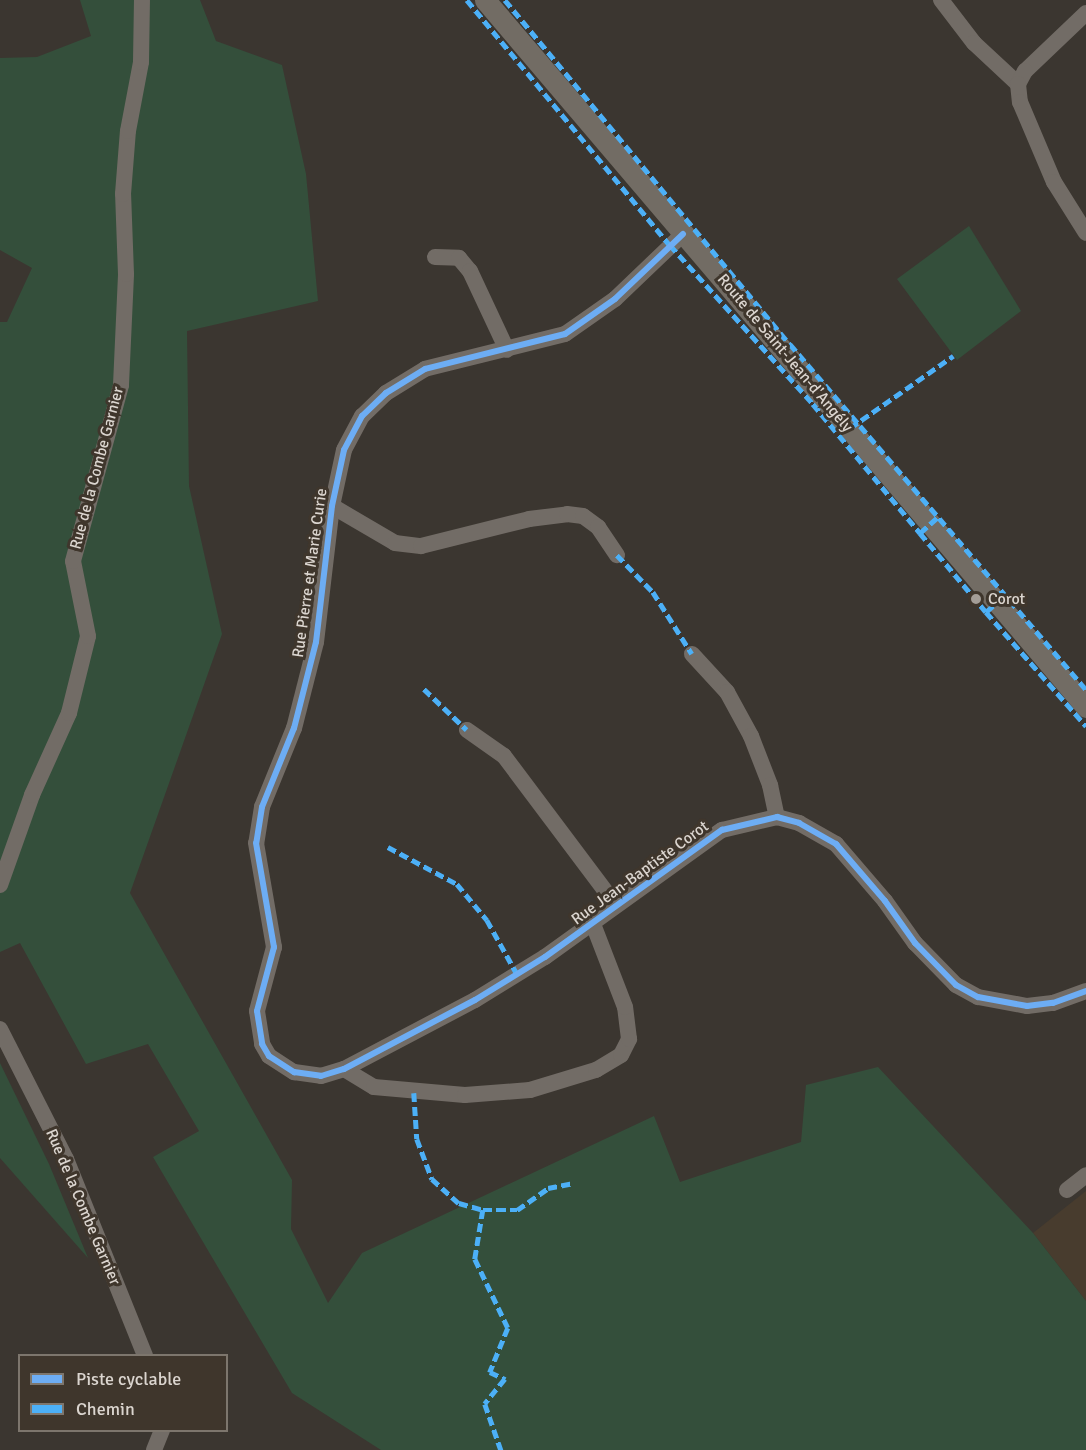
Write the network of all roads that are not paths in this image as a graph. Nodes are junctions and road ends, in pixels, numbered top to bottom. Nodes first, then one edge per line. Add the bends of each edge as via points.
1 (142, 0) edge
2 (485, 0) edge
3 (941, 0) edge
4 (1086, 12) edge
5 (1018, 84) junction
6 (1086, 233) edge
7 (683, 234) junction
8 (435, 257) dead end
9 (507, 350) junction
10 (332, 506) junction
11 (617, 555) dead end
12 (692, 654) dead end
13 (1086, 707) edge
14 (467, 730) dead end
15 (777, 817) junction
16 (0, 885) edge
17 (615, 904) junction
18 (593, 924) junction
19 (1086, 992) edge
20 (0, 1029) edge
21 (259, 1034) joint
22 (344, 1069) junction
23 (1086, 1175) edge
24 (1067, 1190) dead end
25 (144, 1354) edge
26 (162, 1432) edge
27 (154, 1450) edge

1 - 16 street, Rue de la Combe Garnier via 141,62 128,131 123,194 126,274 121,385 73,561 88,636 69,713 32,795
2 - 7 main road, Route de Saint-Jean-d'Angély
3 - 5 street via 974,43
4 - 5 street via 1025,71
5 - 6 street via 1020,102 1054,182
7 - 9 street, Rue Pierre et Marie Curie via 590,319 549,341
7 - 13 main road, Route de Saint-Jean-d'Angély
8 - 9 street via 459,258 471,271
9 - 10 street, Rue Pierre et Marie Curie via 425,369 386,393 362,416 344,450
10 - 11 street via 395,543 421,546 529,519 583,516 598,527
10 - 21 street, Rue Pierre et Marie Curie via 316,642 294,728 262,807 256,843 274,947 257,1011
12 - 15 street via 727,692 751,736 770,785
14 - 17 street via 504,756
15 - 17 street, Rue Jean-Baptiste Corot via 722,830
15 - 19 street via 800,823 836,844 915,943 956,985 978,997 1027,1006 1053,1003
17 - 18 street, Rue Jean-Baptiste Corot
18 - 22 street, Rue Jean-Baptiste Corot via 475,1000
18 - 22 street via 625,1007 629,1038 621,1055 596,1070 530,1090 465,1095 374,1087
20 - 25 street, Rue de la Combe Garnier via 66,1159
21 - 22 street, Rue Jean-Baptiste Corot via 269,1056 294,1072 321,1076
23 - 24 street
26 - 27 street

